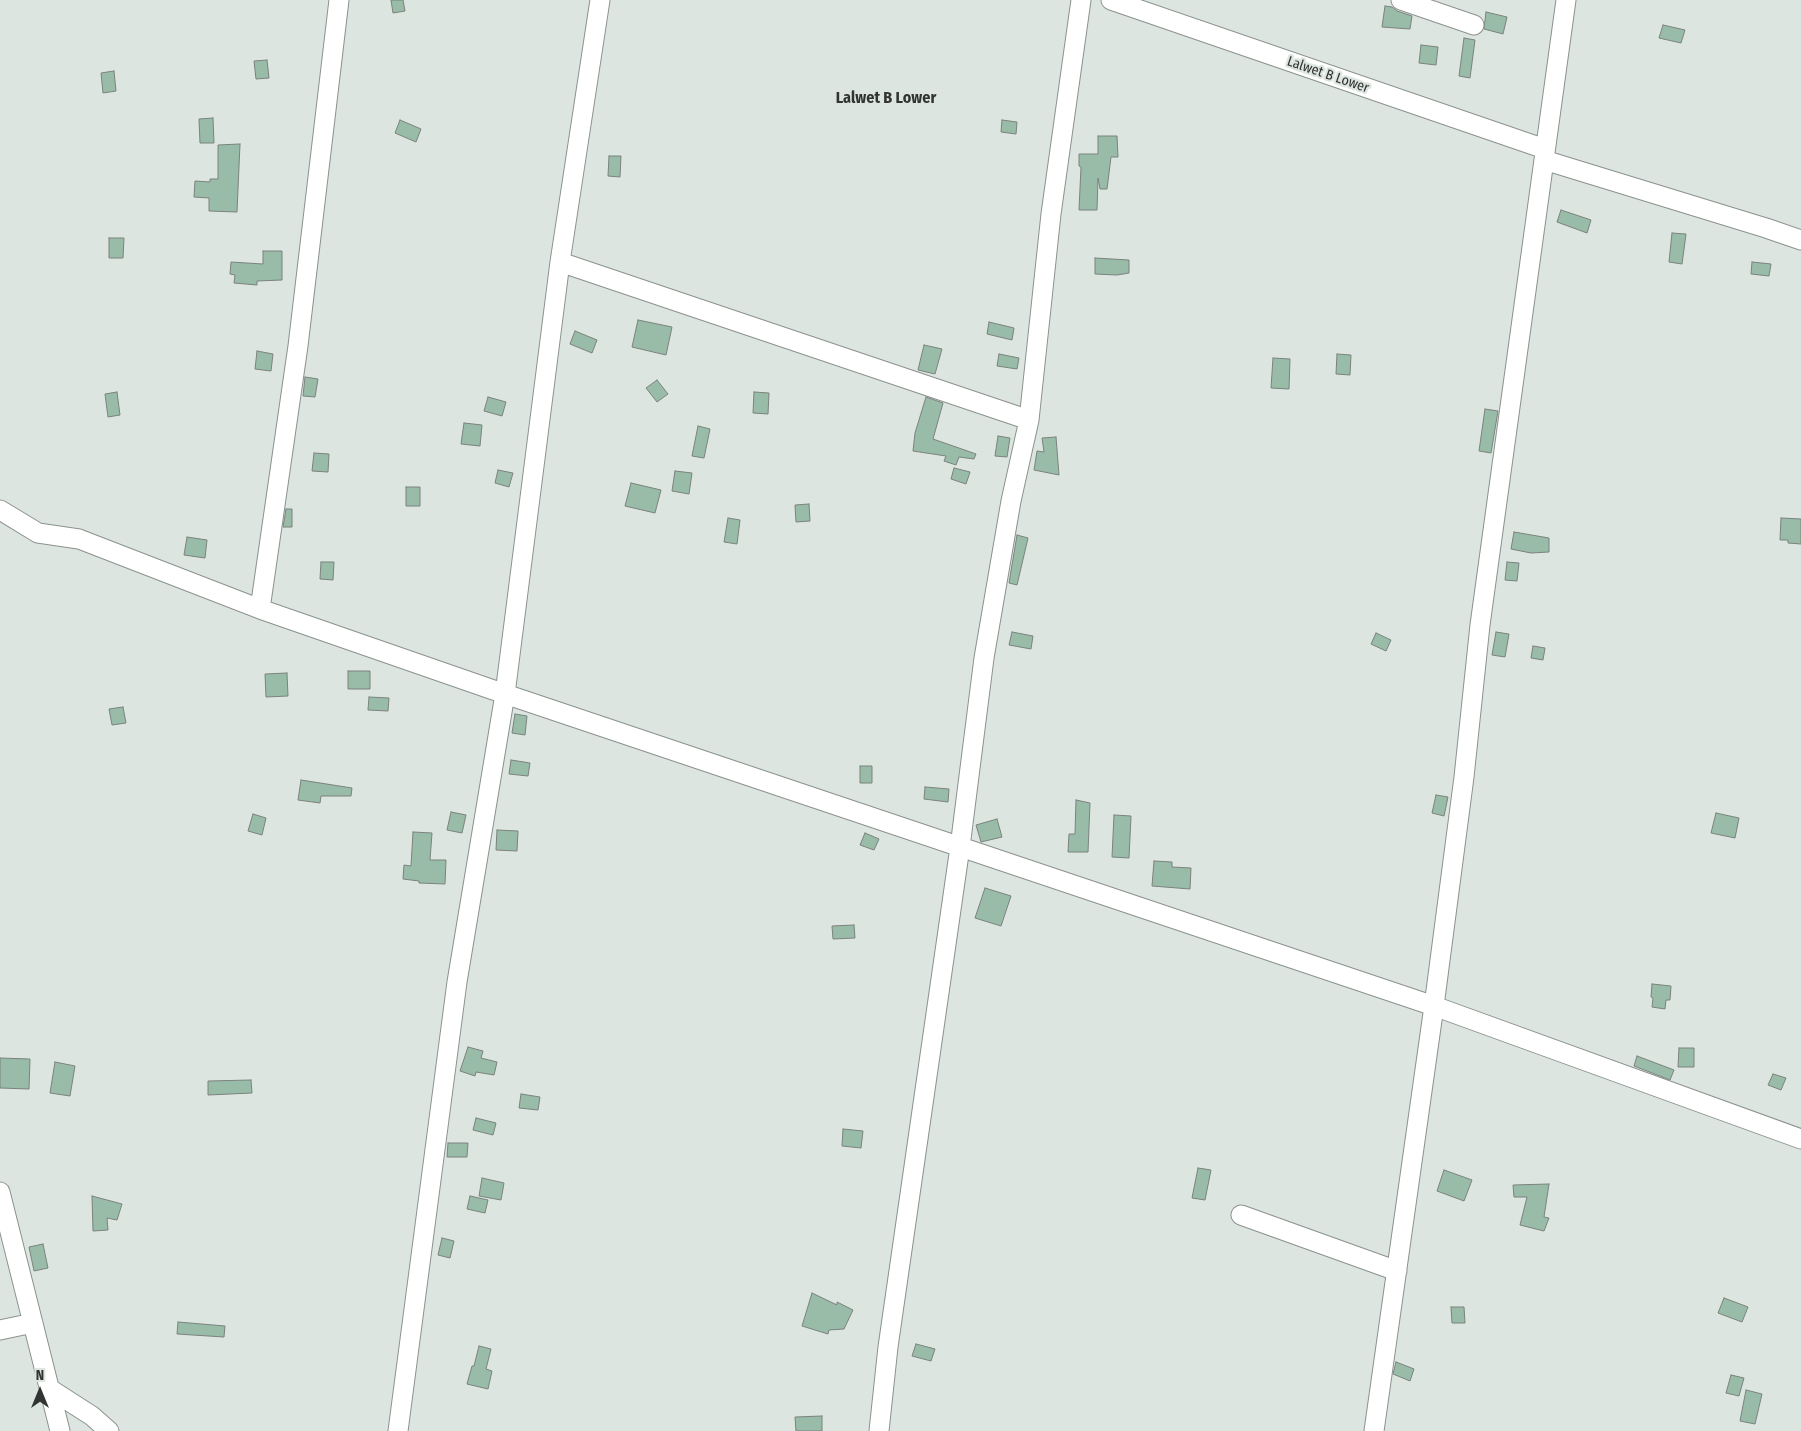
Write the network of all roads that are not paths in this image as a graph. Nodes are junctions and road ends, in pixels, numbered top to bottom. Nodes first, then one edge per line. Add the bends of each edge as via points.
1 (339, 0) edge
2 (600, 0) edge
3 (1081, 0) edge
4 (1111, 0) edge
5 (1401, 0) edge
6 (1566, 0) edge
7 (1474, 25) dead end
8 (1544, 155) junction
9 (1801, 240) edge
10 (560, 262) junction
11 (1029, 420) junction
12 (0, 510) edge
13 (260, 609) junction
14 (504, 694) junction
15 (960, 847) junction
16 (1434, 1006) junction
17 (1801, 1139) edge
18 (0, 1192) edge
19 (1241, 1215) dead end
20 (1396, 1271) junction
21 (33, 1323) junction
22 (0, 1330) edge
23 (50, 1389) junction
24 (60, 1431) edge
25 (109, 1431) edge
26 (398, 1431) edge
27 (879, 1431) edge
28 (1374, 1431) edge

1 - 13 street via 298,346
2 - 10 street
3 - 11 street via 1051,214
4 - 8 street, Lalwet B Lower
5 - 7 street
6 - 8 street
8 - 9 street, Lalwet B Lower
8 - 16 street via 1480,624
10 - 11 street
10 - 14 street
11 - 15 street via 1011,501 984,658
12 - 13 street via 38,533 79,539
13 - 14 street
14 - 15 street
14 - 26 street via 458,982
15 - 16 street
15 - 27 street via 888,1347
16 - 17 street
16 - 20 street
18 - 21 street
19 - 20 street
20 - 28 street
21 - 22 street
21 - 23 street
23 - 24 street
23 - 25 street

